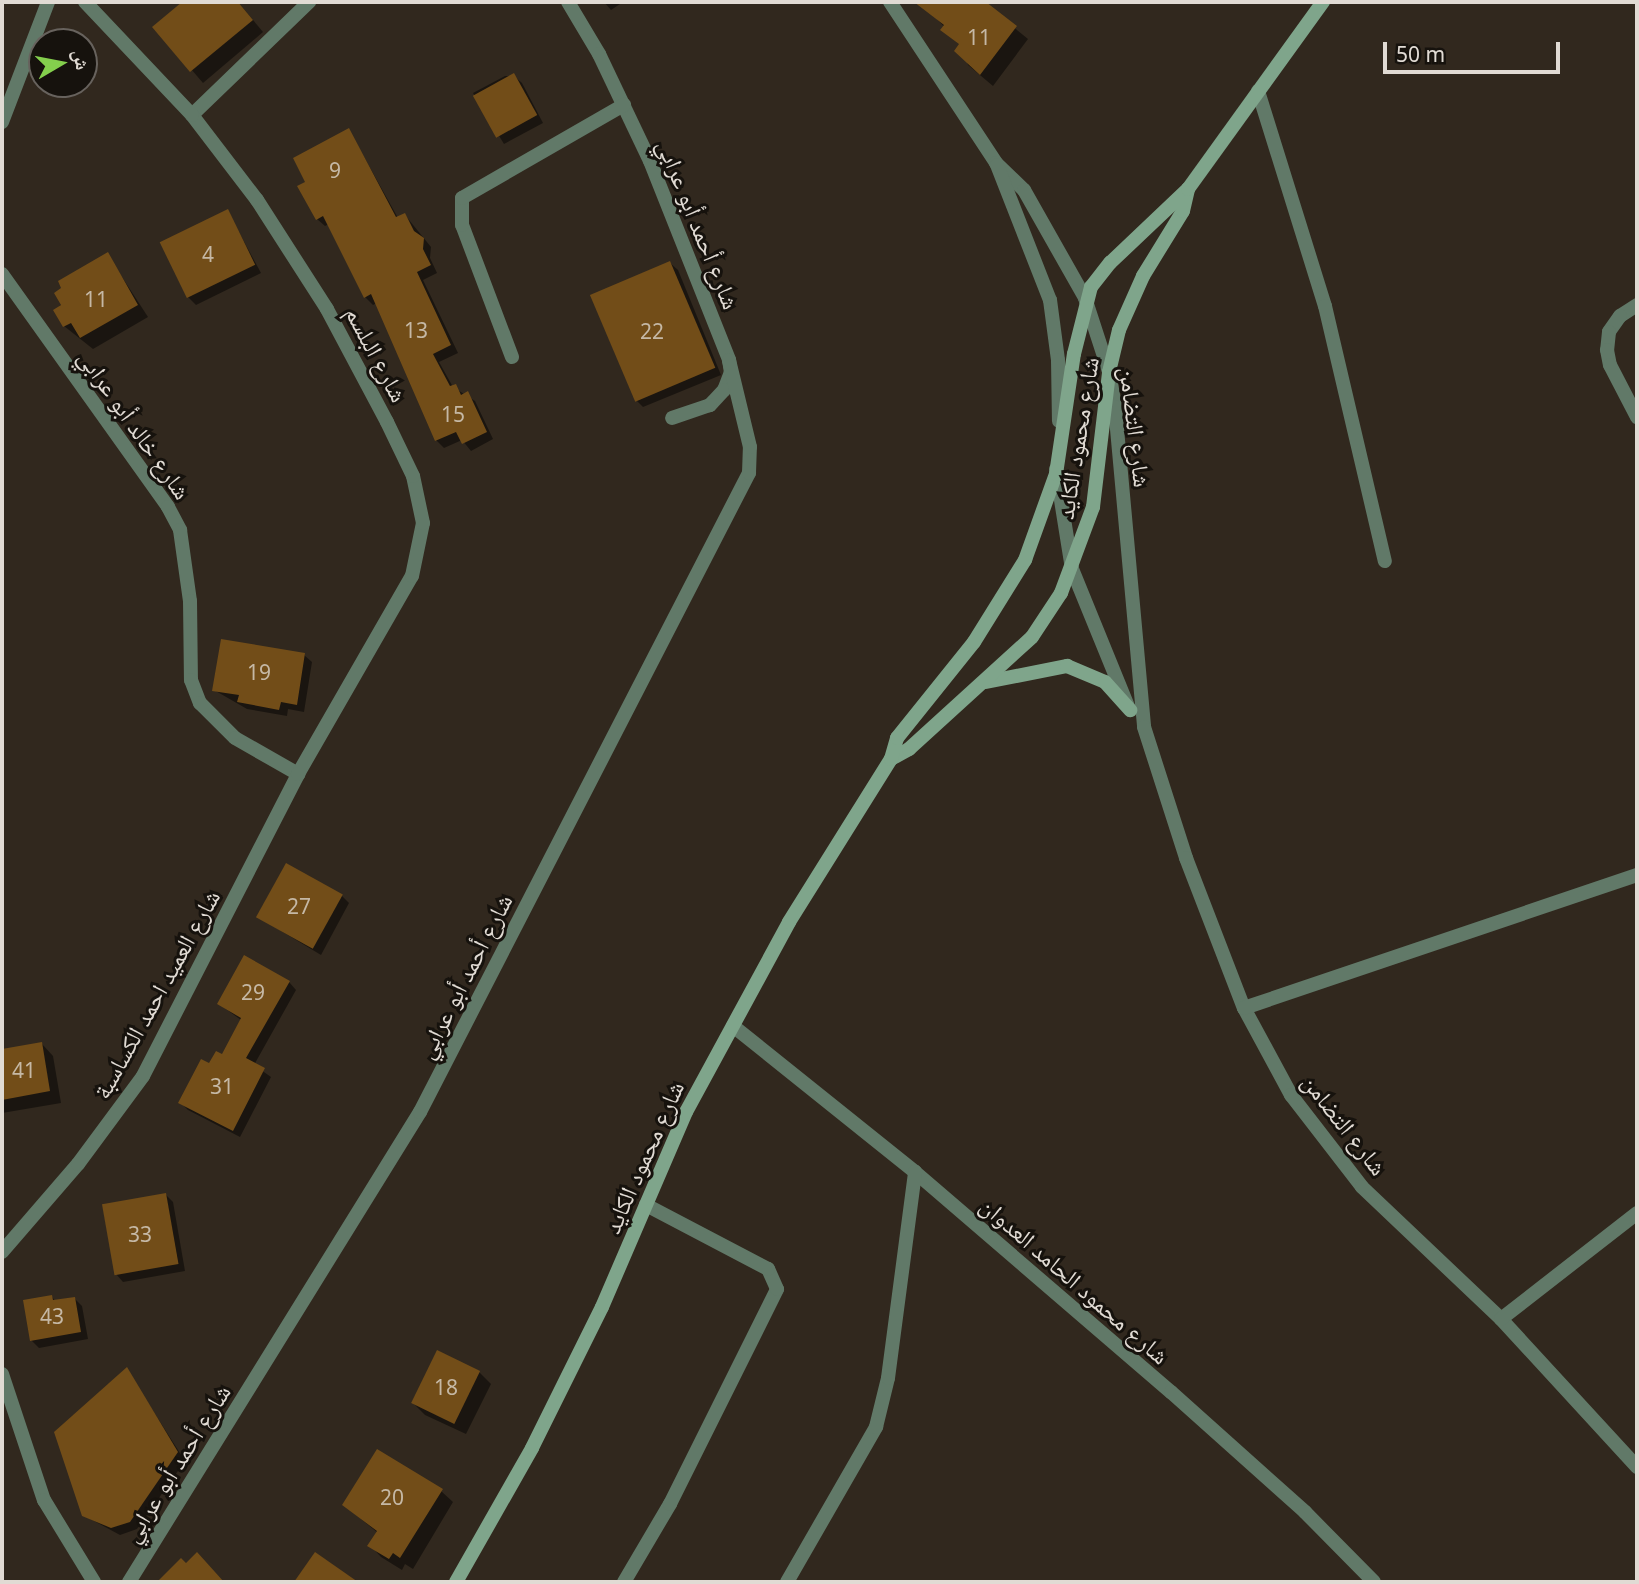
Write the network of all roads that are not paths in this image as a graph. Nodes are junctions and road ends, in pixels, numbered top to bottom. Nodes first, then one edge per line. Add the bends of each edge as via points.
1 (48, 2) edge
2 (85, 2) edge
3 (309, 2) edge
4 (568, 2) edge
5 (890, 2) edge
6 (910, 2) edge
7 (1323, 2) edge
8 (901, 15) junction
9 (1258, 91) junction
10 (624, 105) junction
11 (192, 115) junction
12 (2, 122) edge
13 (996, 163) junction
14 (1188, 189) junction
15 (2, 274) edge
16 (1085, 298) junction
17 (1637, 305) edge
18 (512, 357) dead end
19 (729, 360) junction
20 (1109, 372) junction
21 (1637, 417) edge
22 (672, 418) dead end
23 (1056, 474) junction
24 (1385, 561) dead end
25 (1072, 569) junction
26 (981, 683) junction
27 (1130, 710) junction
28 (1144, 727) junction
29 (891, 759) junction
30 (298, 774) junction
31 (1637, 875) edge
32 (1244, 1008) junction
33 (733, 1026) junction
34 (915, 1172) junction
35 (646, 1205) junction
36 (1637, 1213) edge
37 (2, 1252) edge
38 (1501, 1319) junction
39 (2, 1374) edge
40 (1637, 1467) edge
41 (94, 1582) edge
42 (129, 1582) edge
43 (456, 1582) edge
44 (624, 1582) edge
45 (787, 1582) edge
46 (1374, 1582) edge

1 - 12 street
2 - 11 street, شارع البلسم
3 - 11 street
4 - 10 street, شارع أحمد أبو عرابي
5 - 8 street, شارع التضامن
6 - 8 street
7 - 9 street, شارع محمود الكايد
8 - 13 street, شارع التضامن
9 - 14 street, شارع محمود الكايد
9 - 24 street via 1325,306
10 - 18 street via 462,198 462,225
10 - 19 street, شارع أحمد أبو عرابي
11 - 30 street, شارع البلسم via 257,200 327,309 392,433 420,502 423,523 412,576
13 - 16 street, شارع التضامن via 1024,190
13 - 23 street, شارع التضامن via 1050,300 1058,360
14 - 16 street, شارع محمود الكايد via 1110,263
14 - 20 street, شارع محمود الكايد via 1183,211 1128,307
15 - 30 street, شارع خالد أبو عرابي via 180,530 190,601 191,680 200,703 235,738
16 - 20 street, شارع التضامن
16 - 23 street, شارع محمود الكايد
17 - 21 street via 1620,316 1609,332 1607,349 1614,374
19 - 22 street via 731,372 724,390 710,405
19 - 42 street, شارع أحمد أبو عرابي via 750,447 749,473 420,1112
20 - 25 street, شارع محمود الكايد via 1097,485
20 - 28 street, شارع التضامن
23 - 25 street, شارع التضامن
23 - 29 street, شارع محمود الكايد via 1009,590 897,738
25 - 26 street, شارع محمود الكايد via 1032,637
25 - 27 street, شارع التضامن
26 - 27 street via 1067,666 1105,682
26 - 29 street, شارع محمود الكايد via 909,749
27 - 28 street, شارع التضامن
28 - 32 street, شارع التضامن via 1186,858
29 - 33 street, شارع محمود الكايد via 789,922
30 - 37 street, شارع العميد احمد الكساسبة via 143,1076 78,1164
31 - 32 street
32 - 38 street, شارع التضامن via 1291,1095 1362,1187
33 - 34 street, شارع محمود الحامد العدوان
33 - 35 street, شارع محمود الكايد via 686,1112
34 - 45 street via 880,1414
34 - 46 street, شارع محمود الحامد العدوان via 1305,1512
35 - 43 street, شارع محمود الكايد via 532,1448
35 - 44 street via 768,1269 777,1289 670,1504
36 - 38 street
38 - 40 street, شارع التضامن
39 - 41 street via 44,1500

